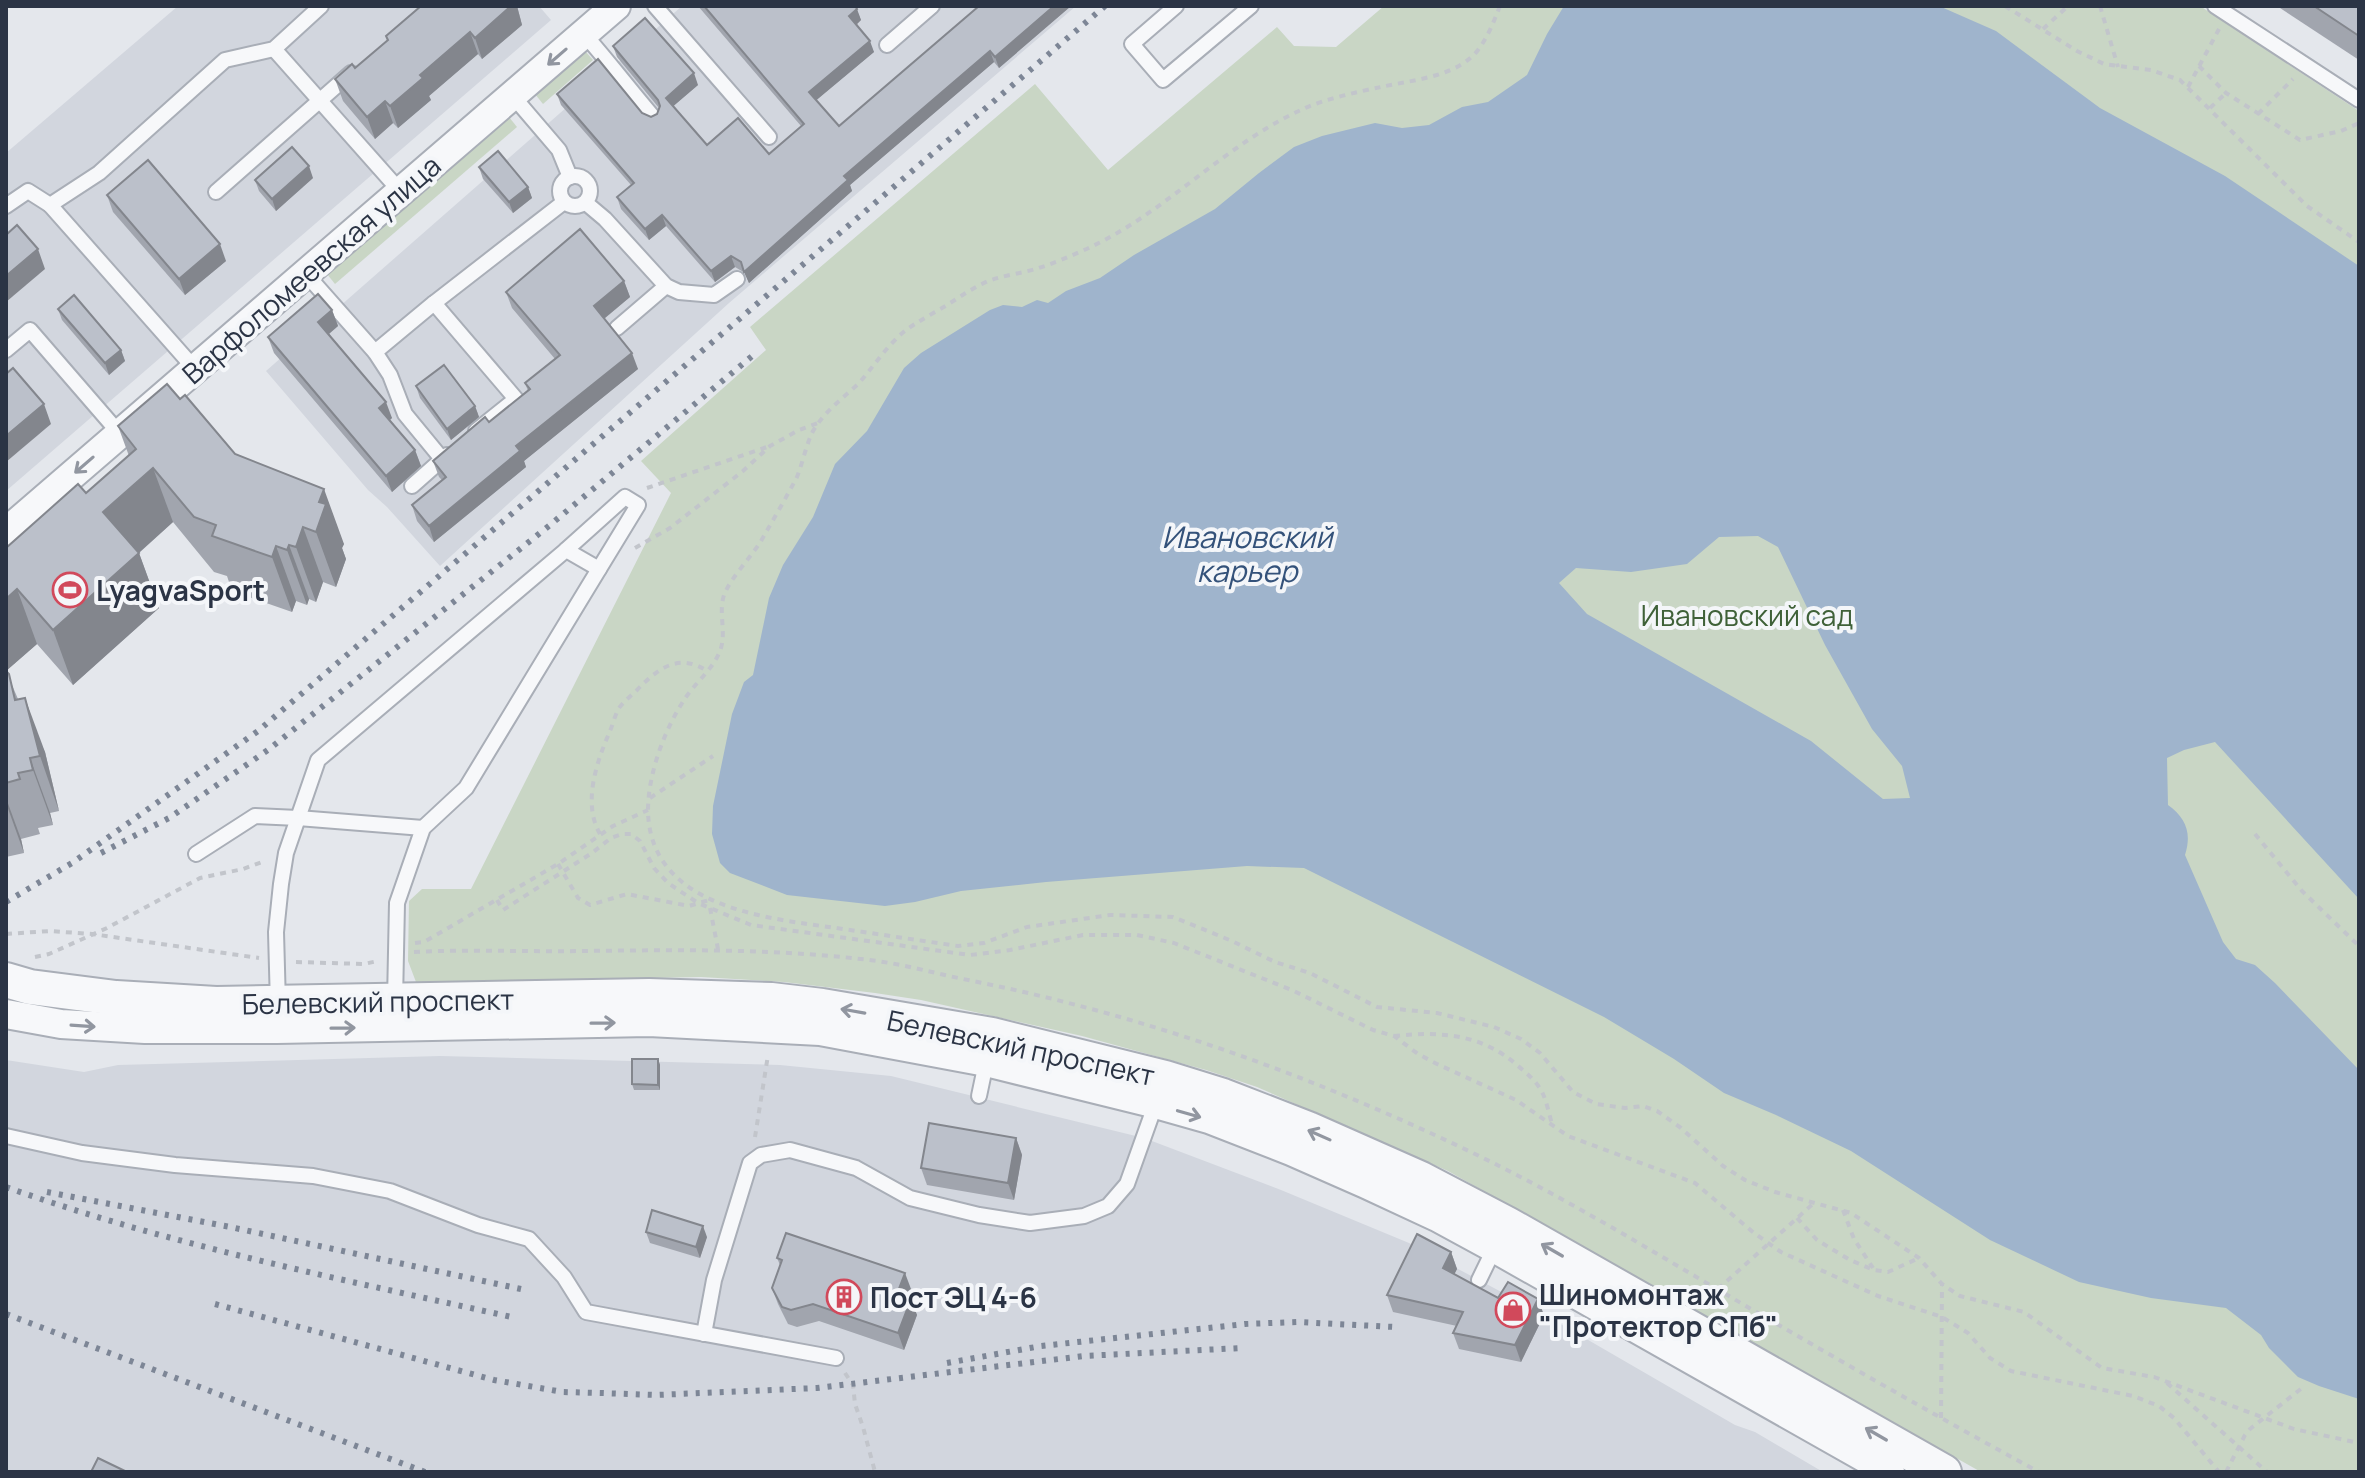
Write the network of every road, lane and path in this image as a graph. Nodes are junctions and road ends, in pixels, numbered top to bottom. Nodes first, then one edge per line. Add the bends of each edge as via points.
1 (321, 6) edge
2 (655, 6) edge
3 (932, 6) edge
4 (1176, 6) edge
5 (1251, 6) edge
6 (1500, 6) edge
7 (2005, 6) edge
8 (2068, 6) edge
9 (2100, 6) edge
10 (2221, 10) edge
11 (596, 17) edge
12 (2043, 29) junction
13 (887, 45) dead end
14 (274, 49) junction
15 (367, 59) edge
16 (2306, 65) junction
17 (2199, 66) junction
18 (2118, 67) junction
19 (2188, 87) junction
20 (2226, 93) junction
21 (512, 95) junction
22 (320, 100) junction
23 (2359, 100) edge
24 (2209, 109) junction
25 (2258, 114) junction
26 (654, 118) edge
27 (2359, 123) edge
28 (769, 137) dead end
29 (570, 177) junction
30 (400, 191) junction
31 (216, 192) dead end
32 (564, 202) junction
33 (586, 203) junction
34 (50, 205) junction
35 (6, 206) edge
36 (2359, 242) edge
37 (306, 274) junction
38 (737, 279) dead end
39 (666, 286) junction
40 (434, 303) junction
41 (617, 328) dead end
42 (6, 350) edge
43 (375, 352) junction
44 (195, 369) junction
45 (820, 422) junction
46 (467, 439) edge
47 (118, 444) junction
48 (770, 446) junction
49 (455, 449) edge
50 (442, 459) junction
51 (412, 486) dead end
52 (625, 497) junction
53 (6, 532) edge
54 (566, 550) junction
55 (599, 569) junction
56 (707, 671) junction
57 (713, 756) dead end
58 (650, 798) junction
59 (648, 810) junction
60 (298, 818) junction
61 (423, 828) junction
62 (600, 834) junction
63 (2255, 834) dead end
64 (286, 853) junction
65 (196, 854) dead end
66 (558, 864) junction
67 (563, 872) junction
68 (709, 899) junction
69 (497, 900) junction
70 (698, 903) junction
71 (710, 909) junction
72 (6, 934) edge
73 (92, 934) junction
74 (2359, 946) edge
75 (396, 949) junction
76 (718, 949) dead end
77 (277, 961) junction
78 (15, 970) edge
79 (395, 1001) junction
80 (6, 1014) edge
81 (278, 1016) junction
82 (770, 1027) junction
83 (1394, 1036) junction
84 (989, 1048) junction
85 (1161, 1091) junction
86 (979, 1096) dead end
87 (1553, 1125) junction
88 (6, 1136) edge
89 (750, 1163) junction
90 (1815, 1202) junction
91 (1843, 1210) junction
92 (1797, 1218) junction
93 (1501, 1236) junction
94 (1768, 1244) junction
95 (1919, 1258) junction
96 (1874, 1270) junction
97 (1479, 1280) dead end
98 (1942, 1284) junction
99 (1717, 1289) dead end
100 (1942, 1317) junction
101 (704, 1334) junction
102 (836, 1358) joint
103 (2154, 1377) junction
104 (2302, 1388) dead end
105 (1941, 1418) dead end
106 (2262, 1418) junction
107 (2359, 1443) edge
108 (2238, 1447) junction
109 (875, 1472) edge
110 (1890, 1472) edge
111 (1944, 1472) edge
112 (2219, 1472) edge
113 (2226, 1472) edge
114 (2267, 1472) edge

1 - 14 lane
2 - 28 lane
3 - 13 lane
4 - 5 lane via 1132,44 1163,80
6 - 45 path via 1477,52 1464,62 1420,79 1304,108 1237,147 1118,234 967,291 895,340
7 - 12 path
8 - 12 path
9 - 18 path
10 - 16 lane
10 - 17 path
11 -> 21 street, Варфоломеевская улица
11 - 26 lane via 622,81
12 - 18 path via 2085,55
14 - 22 lane
14 - 34 lane via 225,60 99,173
15 - 22 lane
16 - 23 lane
16 - 25 path
17 - 19 path
17 - 20 path
18 - 19 path via 2171,75
19 - 24 path
20 - 24 path
20 - 25 path
21 - 29 lane via 559,150
21 - 30 street, Варфоломеевская улица
22 - 30 lane
22 - 31 lane
24 - 36 path via 2307,206
25 - 27 path via 2300,140
29 - 32 lane via 559,191
29 - 33 lane via 582,177 590,186
30 - 37 street, Варфоломеевская улица
32 - 33 lane via 575,207
32 - 40 lane
33 - 39 lane
34 - 35 lane via 28,191
34 - 44 lane
37 - 43 lane
37 - 44 street, Варфоломеевская улица
38 - 39 lane via 714,295
39 - 41 lane
40 - 43 lane
40 - 46 lane via 516,399
42 - 47 lane via 30,330
43 - 50 lane via 405,414
44 - 47 street, Варфоломеевская улица
45 - 48 path
45 - 56 path via 761,541 725,591 722,643
47 -> 53 street, Варфоломеевская улица
48 - 52 path
48 - 55 path via 670,528
49 - 50 lane
50 - 51 lane
52 - 54 lane
52 - 55 lane via 638,505
54 - 55 lane
54 - 60 lane via 318,760
55 - 61 lane via 466,788
56 - 58 path via 669,729
56 - 62 path via 688,663 661,669 620,707 592,789
57 - 58 path
58 - 59 path
59 - 62 path
59 - 68 path via 657,853 670,872
60 - 61 lane
60 - 64 lane
60 - 65 lane via 255,816
61 - 75 lane via 397,903
62 - 66 path
63 - 74 path via 2302,891
64 - 73 path via 200,878
64 - 77 lane
66 - 67 path
66 - 69 path
67 - 69 path via 503,910
67 - 70 path via 578,898 590,905 627,894 689,906
67 - 70 path via 611,838 631,834 661,877
68 - 70 path
68 - 71 path
68 - 90 path via 770,919 958,946 984,943 1027,927 1110,915 1173,917 1310,973 1377,1007 1437,1013 1494,1027 1540,1053 1573,1092 1596,1104 1657,1111 1745,1180
69 - 75 path via 424,942
70 - 71 path
71 - 76 path
71 - 83 path via 751,925 970,955 1083,935 1158,939
72 - 73 path
73 - 77 path
73 - 78 path
75 - 77 path via 364,964
75 - 79 lane
77 - 81 lane
78 - 81 street, Белевский проспект via 30,987 216,1004
79 - 81 street, Белевский проспект
84 -> 79 street, Белевский проспект via 822,1006 771,1000 649,996
80 -> 81 street, Белевский проспект via 106,1027
81 -> 82 street, Белевский проспект
82 - 84 street, Белевский проспект
82 - 89 path
83 - 87 path
83 - 87 path via 1463,1036 1486,1045 1532,1077 1543,1092
84 - 85 street, Белевский проспект
84 - 86 lane
85 - 89 lane via 1127,1184 1108,1206 1084,1216 1030,1223 979,1215 910,1198 856,1168 790,1150 761,1155
85 - 93 street, Белевский проспект via 1223,1096 1308,1129 1421,1179
87 - 94 path via 1568,1136 1695,1183
88 - 101 lane via 82,1153 313,1176 390,1191 529,1239 564,1277 586,1312
89 - 101 lane via 714,1280
90 - 91 path
90 - 92 path
91 - 95 path
91 - 96 path
92 - 94 path
92 - 96 path via 1824,1245
93 - 97 lane
93 - 110 street, Белевский проспект
111 -> 93 street, Белевский проспект
94 - 99 path
94 - 100 path via 1878,1296
95 - 96 path via 1888,1272
95 - 98 path
98 - 100 path
98 - 103 path via 1960,1296 2024,1312 2102,1368
100 - 105 path
100 - 112 path via 2011,1371 2159,1406
101 - 102 lane
102 - 109 path via 853,1385
103 - 106 path
103 - 108 path
104 - 106 path
106 - 107 path
106 - 108 path
108 - 113 path
108 - 114 path

